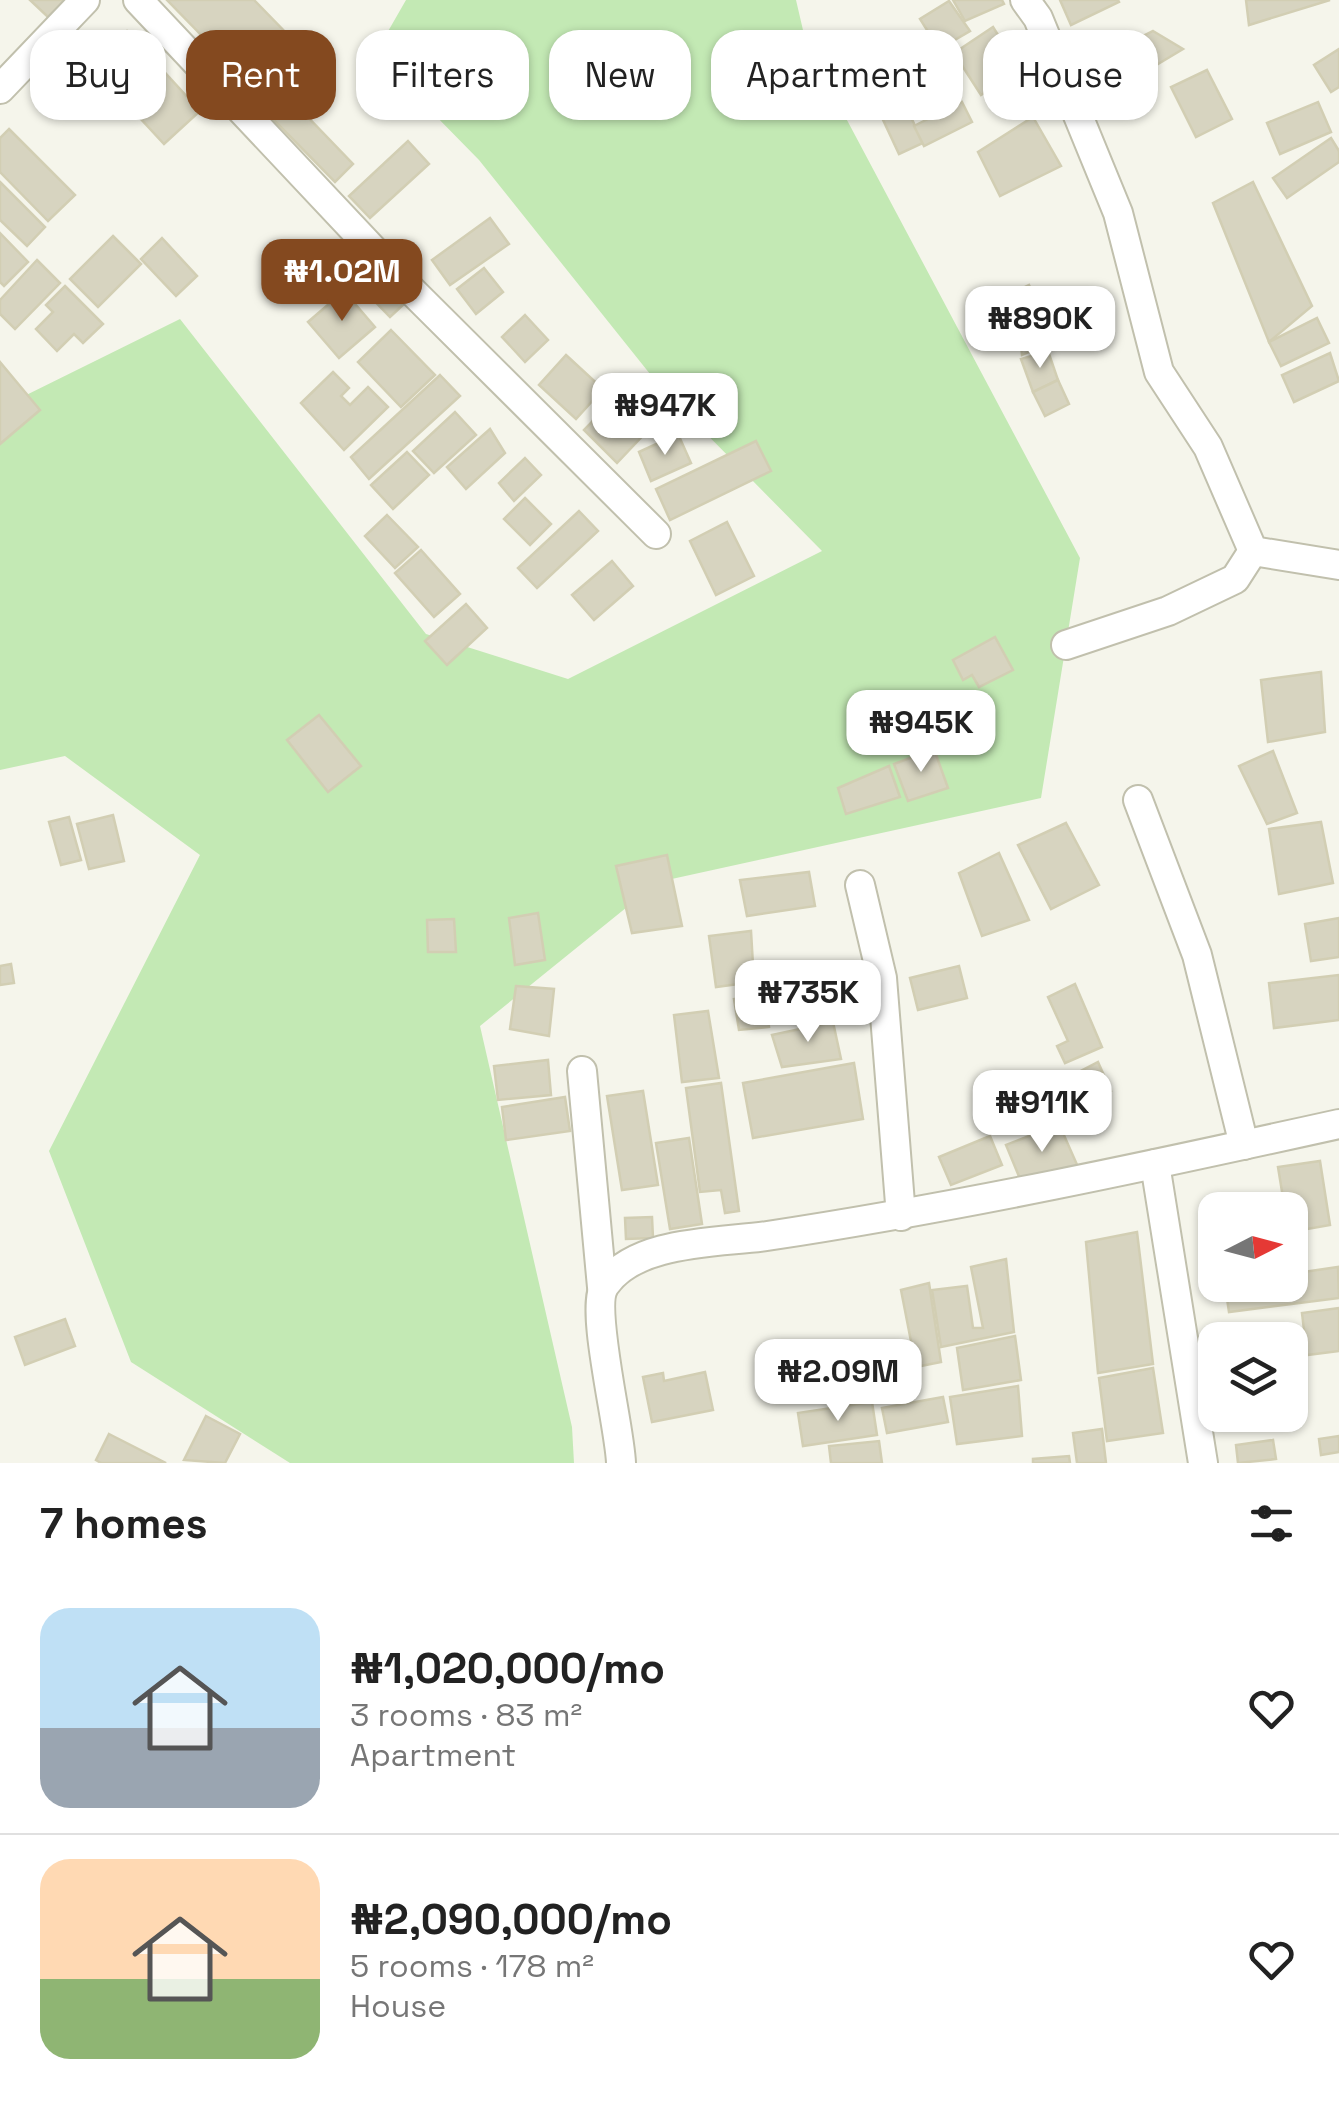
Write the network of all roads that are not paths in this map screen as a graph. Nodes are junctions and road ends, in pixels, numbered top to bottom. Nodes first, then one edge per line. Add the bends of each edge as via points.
1 (85, 0) edge
2 (138, 0) edge
3 (1025, 0) edge
4 (10, 57) edge
5 (0, 90) edge
6 (656, 534) dead end
7 (1253, 551) junction
8 (1339, 566) edge
9 (1066, 645) dead end
10 (1138, 800) dead end
11 (860, 885) dead end
12 (582, 1071) dead end
13 (1339, 1124) edge
14 (1244, 1145) junction
15 (1155, 1164) junction
16 (900, 1216) junction
17 (602, 1287) junction
18 (620, 1463) edge
19 (1203, 1463) edge

1 - 4 street
2 - 6 street via 409,288
3 - 7 street via 1118,212 1159,372 1208,447
4 - 5 street
7 - 8 street
7 - 9 street via 1235,579 1168,611
10 - 14 street via 1197,955
11 - 16 street via 882,978
12 - 17 street
13 - 14 street
14 - 15 street
15 - 16 street
15 - 19 street
16 - 17 street via 664,1251 625,1264
17 - 18 street via 599,1320 620,1428

